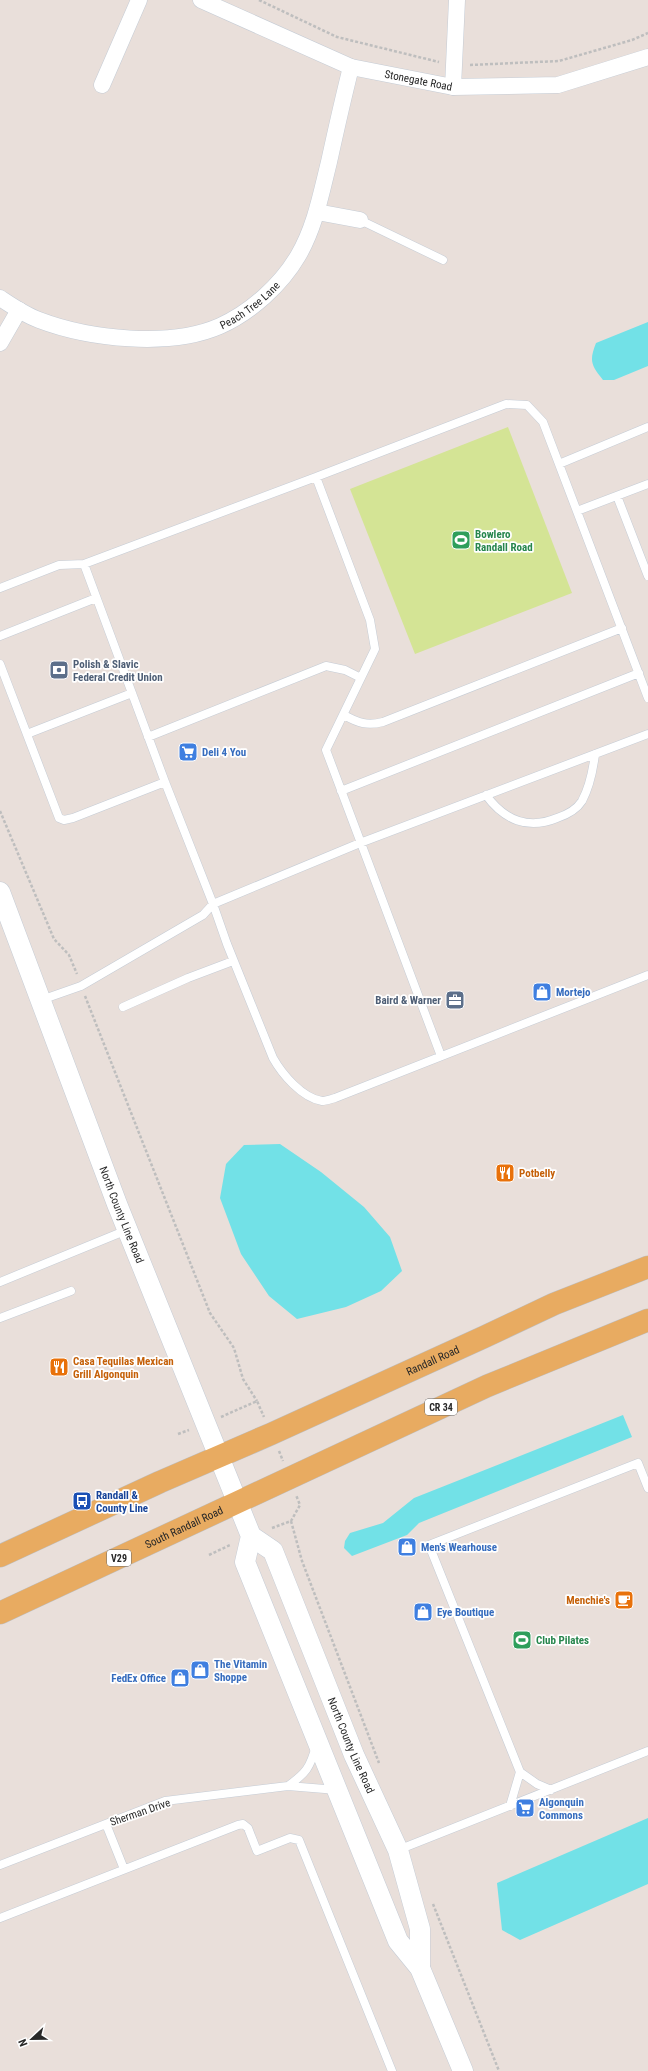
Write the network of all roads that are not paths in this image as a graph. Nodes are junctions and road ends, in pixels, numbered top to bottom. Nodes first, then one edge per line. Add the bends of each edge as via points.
1 (139, 0) edge
2 (200, 0) edge
3 (457, 0) edge
4 (648, 57) edge
5 (351, 67) junction
6 (102, 85) dead end
7 (453, 87) junction
8 (317, 212) junction
9 (360, 220) joint
10 (443, 260) dead end
11 (0, 298) edge
12 (19, 310) junction
13 (0, 343) edge
14 (648, 428) edge
15 (559, 464) junction
16 (316, 477) junction
17 (648, 484) edge
18 (617, 496) junction
19 (577, 511) junction
20 (84, 564) junction
21 (648, 576) edge
22 (0, 588) edge
23 (96, 598) junction
24 (622, 628) junction
25 (0, 636) edge
26 (0, 664) edge
27 (639, 673) junction
28 (361, 678) junction
29 (132, 692) junction
30 (648, 698) edge
31 (344, 715) junction
32 (27, 734) junction
33 (648, 734) edge
34 (148, 737) junction
35 (595, 754) junction
36 (165, 782) junction
37 (341, 791) junction
38 (486, 795) junction
39 (360, 843) junction
40 (0, 892) edge
41 (214, 904) junction
42 (233, 961) junction
43 (648, 975) edge
44 (41, 1001) junction
45 (123, 1007) dead end
46 (441, 1056) junction
47 (127, 1230) junction
48 (648, 1267) edge
49 (0, 1282) edge
50 (71, 1291) dead end
51 (0, 1318) edge
52 (648, 1320) edge
53 (219, 1456) junction
54 (648, 1488) edge
55 (238, 1502) junction
56 (251, 1536) junction
57 (0, 1556) edge
58 (0, 1613) edge
59 (317, 1740) junction
60 (648, 1751) edge
61 (520, 1772) junction
62 (288, 1786) junction
63 (338, 1790) junction
64 (551, 1790) junction
65 (510, 1806) junction
66 (106, 1824) junction
67 (398, 1850) junction
68 (0, 1865) edge
69 (124, 1869) junction
70 (0, 1918) edge
71 (420, 1968) junction
72 (392, 2071) edge
73 (463, 2071) edge

1 - 6 street
2 - 5 street, Stonegate Road
3 - 7 street
4 - 7 street, Stonegate Road via 558,85
5 - 7 street, Stonegate Road
5 - 8 street, Peach Tree Lane
8 - 9 street
8 - 12 street, Peach Tree Lane via 298,257 284,276 256,304 219,326 165,338 94,336 39,320
9 - 10 lane
11 - 12 street, Peach Tree Lane
12 - 13 street
14 - 15 lane
15 - 16 lane via 543,422 528,405 506,404
15 - 19 lane
16 - 20 lane
16 - 28 lane via 370,620 375,650
17 - 18 lane
18 - 19 lane
18 - 21 lane
19 - 24 lane
20 - 22 lane via 59,565
20 - 23 lane
23 - 25 lane
23 - 29 lane
24 - 27 lane
24 - 31 lane via 383,722 371,725 357,723
26 - 32 lane
27 - 30 lane
27 - 37 lane
28 - 31 lane
28 - 34 lane via 341,668 326,666
29 - 32 lane
29 - 34 lane
31 - 37 lane via 326,750
32 - 36 lane via 59,818 64,820
33 - 35 lane
34 - 36 lane
35 - 38 lane
35 - 38 lane via 592,775 581,802 566,814 550,821 519,823 498,810
36 - 41 lane
37 - 39 lane
38 - 39 lane
39 - 41 lane
39 - 46 lane
40 - 44 street, North County Line Road
41 - 42 lane
41 - 44 lane via 203,915 81,986
42 - 45 lane
42 - 46 lane via 273,1058 283,1075 304,1093 323,1101 335,1098
43 - 46 lane
44 - 47 street, North County Line Road
47 - 49 lane
47 - 53 street, North County Line Road
48 - 53 main road, Randall Road via 554,1304
50 - 51 lane
52 - 55 main road, CR 34 via 487,1386
53 - 55 street, North County Line Road
53 - 57 main road
54 - 61 lane via 638,1463 428,1546
55 - 56 street, North County Line Road
55 - 58 main road, South Randall Road / V29
56 - 59 street, North County Line Road via 245,1562
56 - 67 street, North County Line Road via 273,1551 354,1755
59 - 62 lane via 310,1766 302,1776
59 - 63 street, North County Line Road
60 - 64 lane
61 - 64 lane via 526,1778
61 - 65 lane
62 - 63 lane, Sherman Drive
62 - 66 lane, Sherman Drive via 165,1800
63 - 71 street, North County Line Road via 398,1941
64 - 65 lane
65 - 67 lane
66 - 68 lane, Sherman Drive
66 - 69 lane
67 - 71 street, North County Line Road via 420,1929
69 - 70 lane
69 - 72 lane via 243,1824 248,1828 257,1851 290,1838 299,1840
71 - 73 street, North County Line Road

